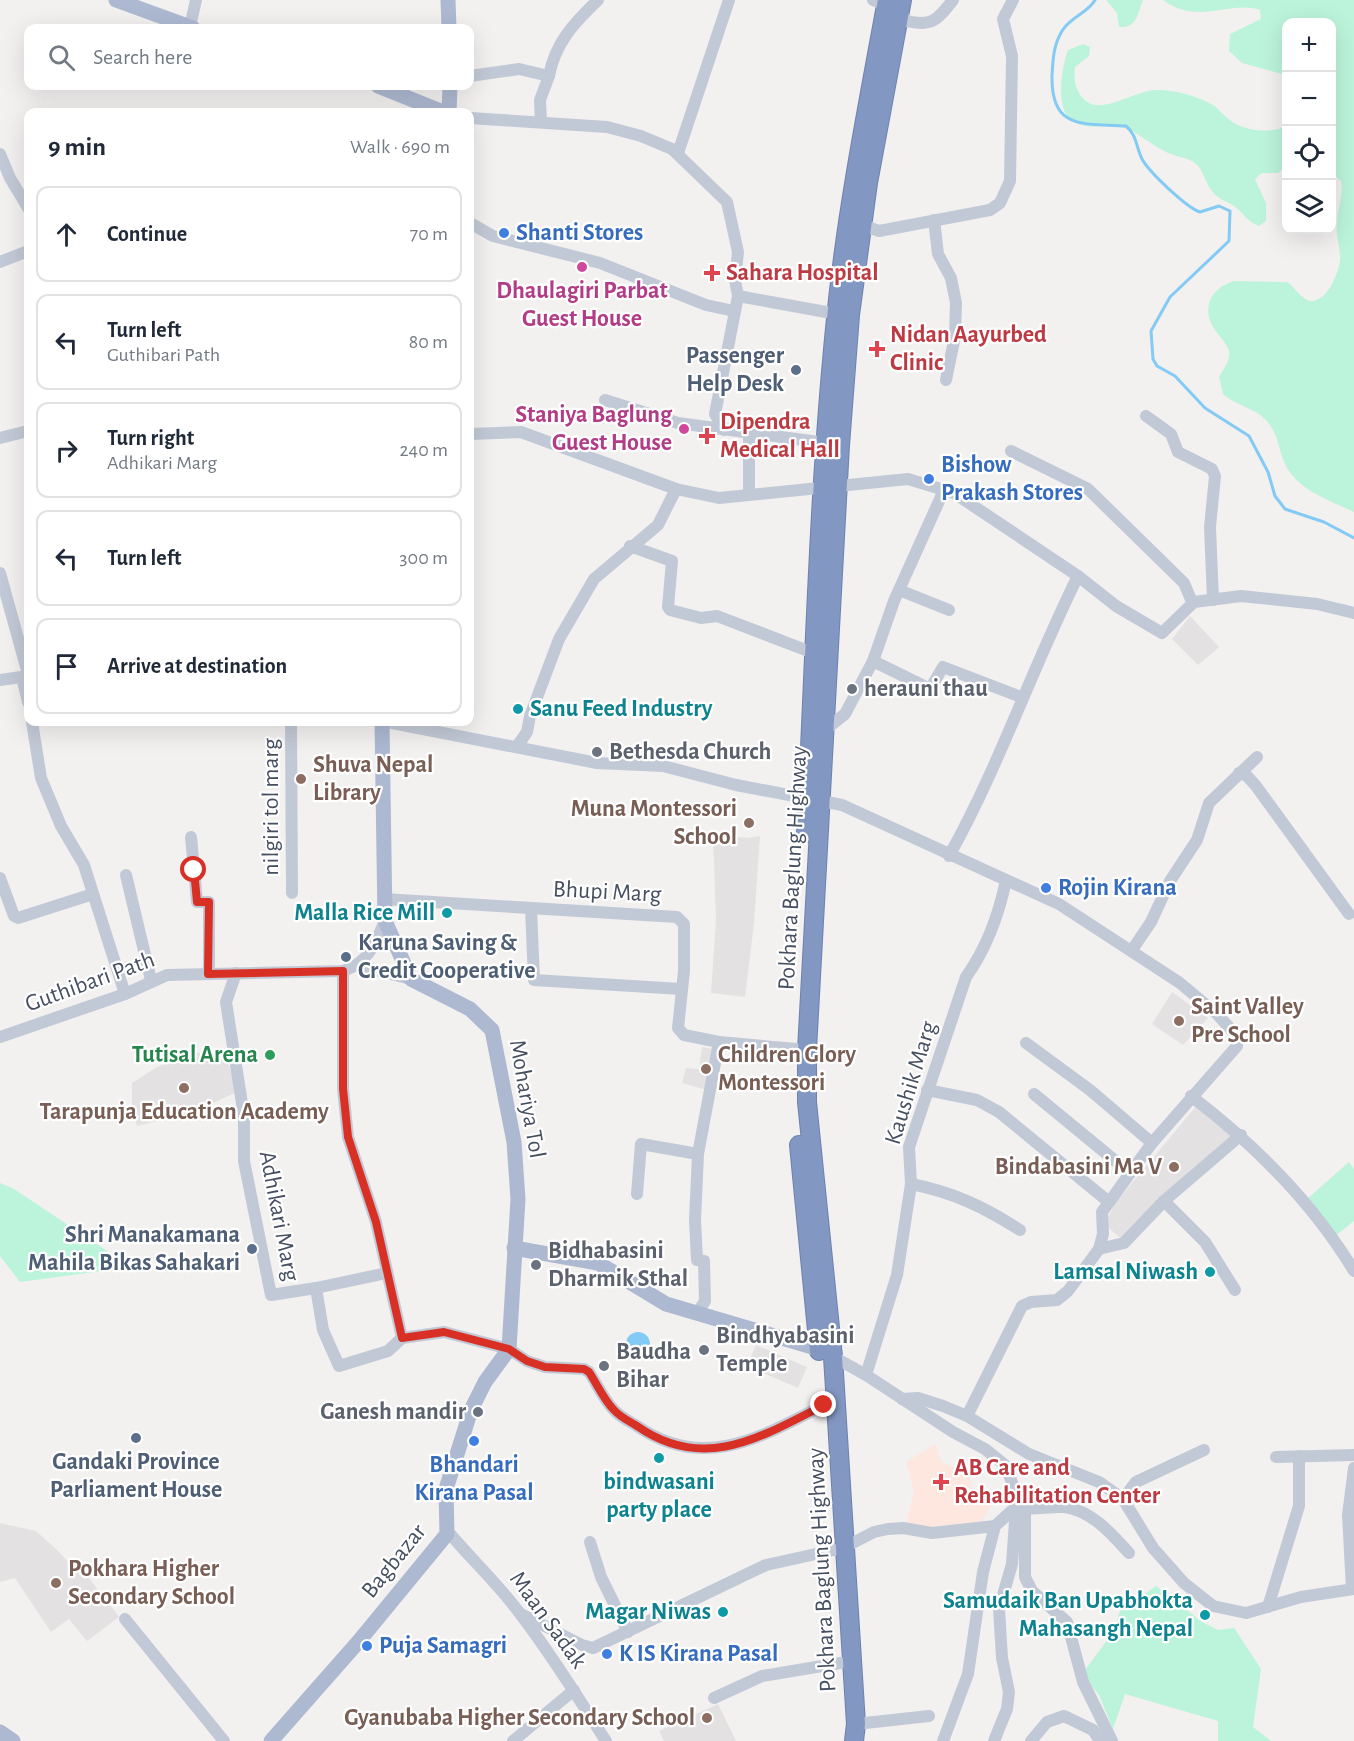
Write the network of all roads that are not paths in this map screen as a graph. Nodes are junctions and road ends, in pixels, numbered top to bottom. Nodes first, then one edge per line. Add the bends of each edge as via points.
1 (116, 0) edge
2 (196, 0) edge
3 (448, 0) edge
4 (598, 0) edge
5 (729, 0) edge
6 (953, 0) edge
7 (1013, 0) edge
8 (890, 3) edge
9 (180, 24) edge
10 (192, 24) edge
11 (449, 24) edge
12 (474, 75) edge
13 (549, 76) junction
14 (388, 90) edge
15 (450, 90) edge
16 (433, 108) edge
17 (449, 108) edge
18 (474, 118) edge
19 (541, 122) junction
20 (678, 153) junction
21 (0, 154) edge
22 (24, 200) edge
23 (934, 220) junction
24 (474, 225) edge
25 (862, 225) junction
26 (24, 253) edge
27 (0, 262) edge
28 (738, 296) junction
29 (734, 311) junction
30 (837, 315) junction
31 (946, 380) dead end
32 (605, 399) dead end
33 (1146, 416) dead end
34 (724, 430) junction
35 (24, 432) edge
36 (474, 434) edge
37 (749, 434) junction
38 (0, 438) edge
39 (833, 444) junction
40 (1011, 451) dead end
41 (831, 487) junction
42 (676, 489) junction
43 (944, 490) junction
44 (749, 495) junction
45 (630, 546) junction
46 (0, 573) edge
47 (1078, 576) junction
48 (900, 590) junction
49 (1213, 600) junction
50 (1192, 602) junction
51 (950, 610) dead end
52 (1354, 613) edge
53 (816, 654) junction
54 (873, 661) junction
55 (24, 668) edge
56 (24, 676) edge
57 (0, 680) edge
58 (1022, 697) junction
59 (33, 726) edge
60 (291, 726) edge
61 (382, 726) edge
62 (409, 726) edge
63 (825, 730) junction
64 (518, 746) junction
65 (1257, 758) dead end
66 (1239, 773) junction
67 (814, 800) junction
68 (191, 837) dead end
69 (949, 856) junction
70 (126, 875) dead end
71 (0, 878) edge
72 (1006, 880) junction
73 (292, 893) dead end
74 (93, 894) junction
75 (384, 899) junction
76 (531, 908) junction
77 (1349, 914) dead end
78 (385, 921) junction
79 (1132, 950) junction
80 (360, 966) junction
81 (343, 971) junction
82 (236, 973) junction
83 (208, 974) junction
84 (411, 979) junction
85 (151, 980) junction
86 (681, 989) junction
87 (125, 994) junction
88 (0, 1037) edge
89 (719, 1042) junction
90 (1026, 1043) dead end
91 (796, 1049) junction
92 (927, 1090) junction
93 (1034, 1094) dead end
94 (1191, 1096) junction
95 (1240, 1135) junction
96 (1152, 1143) junction
97 (698, 1155) junction
98 (1130, 1173) junction
99 (911, 1184) junction
100 (637, 1194) dead end
101 (1164, 1201) junction
102 (1109, 1202) junction
103 (1020, 1230) dead end
104 (514, 1248) junction
105 (1099, 1249) junction
106 (1354, 1271) edge
107 (387, 1273) junction
108 (316, 1288) junction
109 (1234, 1290) dead end
110 (698, 1312) junction
111 (402, 1338) junction
112 (509, 1349) junction
113 (826, 1353) junction
114 (866, 1375) junction
115 (902, 1399) junction
116 (824, 1405) junction
117 (967, 1416) junction
118 (1204, 1450) dead end
119 (1354, 1455) edge
120 (1299, 1456) junction
121 (1276, 1457) dead end
122 (1354, 1468) edge
123 (1123, 1499) junction
124 (1021, 1509) junction
125 (994, 1526) junction
126 (447, 1534) junction
127 (590, 1542) dead end
128 (838, 1549) junction
129 (1129, 1553) dead end
130 (1353, 1589) edge
131 (1268, 1607) junction
132 (521, 1614) junction
133 (125, 1619) dead end
134 (628, 1632) junction
135 (840, 1663) junction
136 (574, 1690) junction
137 (714, 1698) dead end
138 (929, 1716) dead end
139 (0, 1731) edge
140 (855, 1733) edge
141 (13, 1741) edge
142 (224, 1741) edge
143 (271, 1741) edge
144 (513, 1741) edge
145 (606, 1741) edge
146 (843, 1741) edge
147 (943, 1741) edge
148 (994, 1741) edge
149 (1031, 1741) edge
150 (1100, 1741) edge
151 (1112, 1741) edge

1 - 9 main road
2 - 10 street
3 - 11 main road
4 - 13 street via 572,26 556,50
5 - 20 street
6 - 8 street via 931,22 906,21
7 - 23 street via 1003,19 1012,56 1010,181 1000,203 990,210
8 - 25 highway, Pokhara Baglung Highway
8 - 30 highway, Pokhara Baglung Highway via 855,175
12 - 13 street via 519,69
13 - 19 street via 540,100
14 - 16 main road
15 - 17 main road
18 - 19 street
19 - 20 street via 608,127 641,136
20 - 28 street via 727,202 738,252
21 - 22 street
23 - 25 street via 879,231
23 - 31 street via 938,254 951,278 956,303 956,336
24 - 29 street via 493,236 600,263 706,305
25 - 39 highway, Pokhara Baglung Highway
26 - 27 street
28 - 29 street
28 - 30 street
29 - 34 street via 715,414
30 - 39 highway, Pokhara Baglung Highway
32 - 34 street via 678,423
33 - 49 street via 1170,434 1179,452 1212,469 1215,476 1210,527
34 - 37 street
35 - 38 street
36 - 42 street via 521,432
37 - 39 street
37 - 44 street
39 - 41 highway, Pokhara Baglung Highway
40 - 50 street via 1088,489 1184,583
41 - 43 street via 908,479
41 - 44 street
41 - 53 highway, Pokhara Baglung Highway
41 - 63 highway, Pokhara Baglung Highway
42 - 44 street via 719,498
42 - 45 street via 658,525
43 - 47 street
43 - 48 street
45 - 53 street via 672,561 670,610 701,618 717,616
45 - 64 street via 594,579 559,639 527,732
46 - 55 street
47 - 50 street via 1116,606 1162,633
47 - 58 street
48 - 51 street
48 - 54 street
49 - 50 street
49 - 52 street via 1269,598
53 - 67 highway, Pokhara Baglung Highway
54 - 58 street via 930,689 943,667
54 - 63 street via 845,714
56 - 57 street
58 - 69 street via 970,818
59 - 74 street via 41,778 84,865
60 - 73 street, nilgiri tol marg
61 - 75 main road
62 - 64 street
63 - 67 highway, Pokhara Baglung Highway
64 - 67 street via 597,763 663,766
65 - 66 street
66 - 77 street via 1256,786
66 - 79 street via 1209,803 1197,840
67 - 69 street via 842,805
67 - 91 highway, Pokhara Baglung Highway
67 - 113 highway, Pokhara Baglung Highway via 807,1102
68 - 83 street via 197,902 209,902
69 - 72 street
70 - 85 street
71 - 74 street via 18,918
72 - 79 street via 1059,904
72 - 92 street, Kaushik Marg via 1001,906 982,955 966,977
74 - 87 street
75 - 76 street, Bhupi Marg
75 - 78 main road
76 - 86 street, Bhupi Marg via 534,980
76 - 86 street, Bhupi Marg via 677,917 684,924
78 - 80 street
78 - 84 main road
79 - 94 street via 1217,1014 1236,1035 1237,1046
80 - 81 street, Guthibari Path
80 - 84 street
81 - 82 street, Guthibari Path
81 - 107 street via 343,1089 348,1137 376,1222
82 - 83 street, Guthibari Path
82 - 108 street, Adhikari Marg via 226,1002 244,1116 244,1161 271,1295
83 - 85 street, Guthibari Path via 167,975
84 - 104 main road, Mohariya Tol via 470,1009 492,1030 514,1142 518,1199
85 - 87 street, Guthibari Path
86 - 89 street, Bhupi Marg via 679,1033
87 - 88 street, Guthibari Path
89 - 91 street
89 - 97 street
90 - 96 street
91 - 113 highway, Pokhara Baglung Highway via 795,1104
92 - 99 street, Kaushik Marg via 909,1147
92 - 102 street via 977,1100 999,1112
93 - 98 street
94 - 95 street
94 - 96 street
95 - 101 street
95 - 106 street via 1292,1186
96 - 98 street
97 - 100 street via 641,1144
97 - 110 street via 695,1220 697,1260 704,1261 705,1301
98 - 102 street
99 - 103 street via 946,1190
99 - 114 street, Kaushik Marg via 897,1275
101 - 105 street via 1124,1243
101 - 109 street via 1205,1242
102 - 105 street via 1102,1212
104 - 110 main road via 598,1263 666,1304
104 - 112 main road, Mohariya Tol
105 - 117 street via 1063,1296 1022,1306
107 - 108 street
107 - 111 street
108 - 111 street, Adhikari Marg via 323,1330 339,1366 388,1351
110 - 113 main road
111 - 112 street via 444,1332
112 - 116 street via 545,1367 584,1369 614,1411 647,1433 677,1446 725,1449 768,1434
112 - 126 main road, Bagbazar via 471,1410 446,1489
113 - 114 street
113 - 116 highway, Pokhara Baglung Highway
113 - 128 highway, Pokhara Baglung Highway via 840,1452
114 - 115 street
115 - 117 street via 922,1399
115 - 124 street via 1006,1466
116 - 128 highway, Pokhara Baglung Highway
117 - 123 street via 1029,1454 1099,1482
118 - 123 street via 1136,1482
119 - 120 street
120 - 121 street
120 - 131 street via 1299,1506
122 - 130 street via 1348,1515
123 - 131 street via 1153,1548 1184,1583 1213,1606 1246,1613
124 - 125 street
124 - 129 street via 1065,1507 1101,1523
124 - 148 street via 1012,1564 999,1609 1009,1692 1007,1709
124 - 151 street via 1025,1577 1032,1591 1067,1622 1083,1682
125 - 128 street via 932,1533 888,1529
125 - 147 street via 968,1674
126 - 132 street, Maan Sadak
126 - 143 main road, Bagbazar
127 - 134 street
128 - 134 street via 766,1566
128 - 135 highway, Pokhara Baglung Highway
128 - 140 highway, Pokhara Baglung Highway
130 - 131 street
132 - 134 street via 593,1648
132 - 136 street, Maan Sadak
133 - 142 street
135 - 137 street via 762,1676
135 - 146 highway, Pokhara Baglung Highway
136 - 144 street
136 - 145 street, Maan Sadak
138 - 140 street
139 - 141 main road
149 - 150 street via 1047,1722 1064,1716 1093,1730

